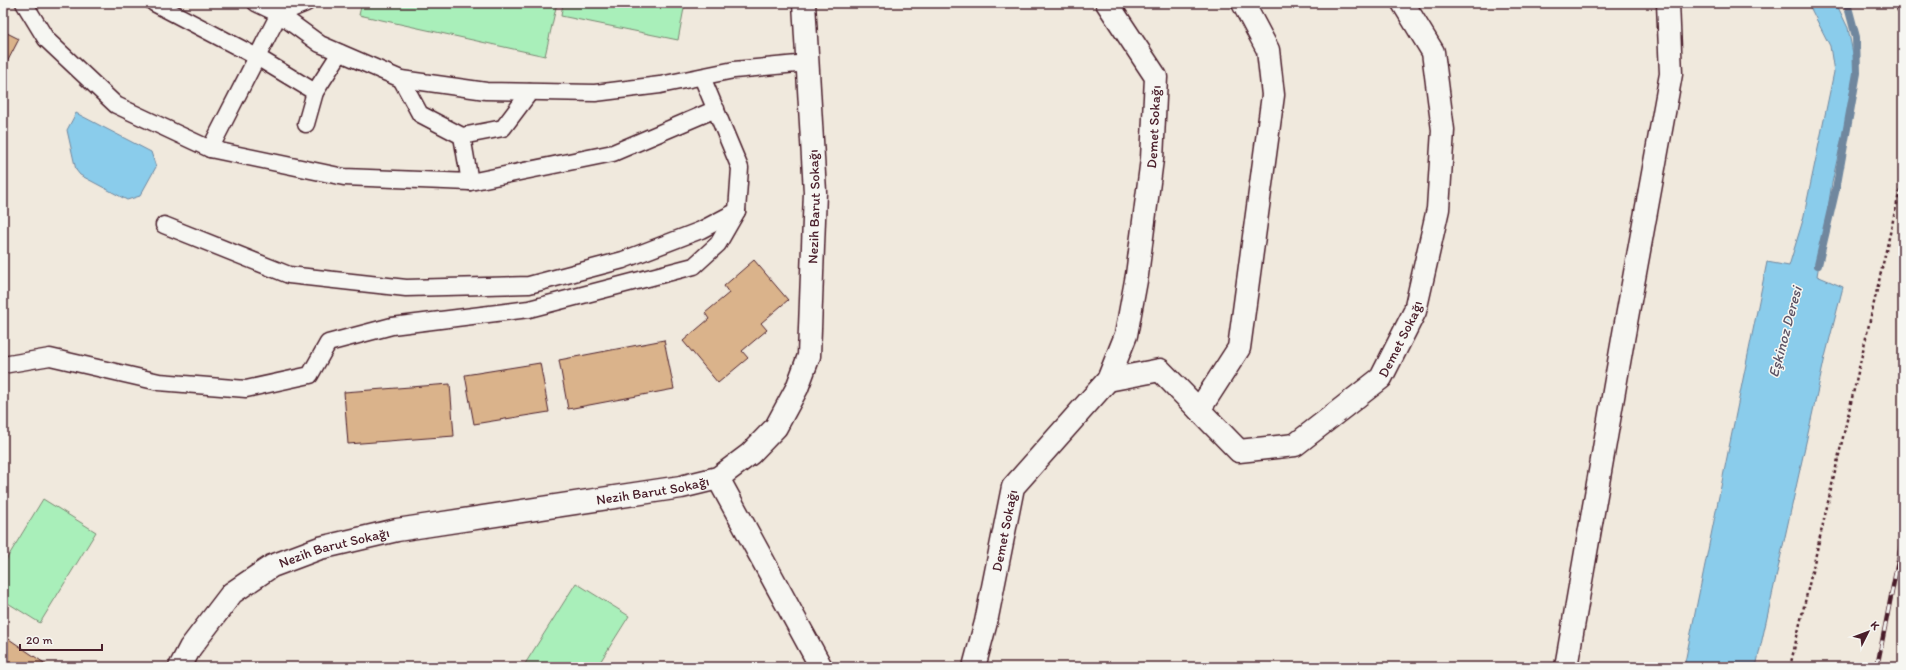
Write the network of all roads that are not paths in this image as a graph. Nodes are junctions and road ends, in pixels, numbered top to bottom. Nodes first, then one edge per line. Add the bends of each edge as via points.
1 (24, 3) edge
2 (154, 3) edge
3 (256, 3) edge
4 (306, 3) edge
5 (804, 3) edge
6 (1107, 3) edge
7 (1243, 3) edge
8 (1403, 3) edge
9 (1668, 3) edge
10 (279, 14) junction
11 (340, 53) junction
12 (257, 57) junction
13 (808, 63) junction
14 (702, 77) junction
15 (401, 79) junction
16 (315, 92) junction
17 (530, 92) junction
18 (716, 109) junction
19 (306, 124) dead end
20 (462, 136) junction
21 (210, 149) junction
22 (470, 182) junction
23 (737, 211) junction
24 (164, 224) dead end
25 (3, 364) edge
26 (1108, 380) junction
27 (1199, 410) junction
28 (718, 478) junction
29 (180, 667) edge
30 (821, 667) edge
31 (974, 667) edge
32 (1566, 667) edge

1 - 21 lane via 46,39 116,105
2 - 12 lane
3 - 10 lane
4 - 10 lane
5 - 13 street, Nezih Barut Sokağı
6 - 26 street, Demet Sokağı via 1156,77 1152,160 1137,275 1126,335
7 - 27 street via 1268,50 1273,95 1239,348
8 - 27 street, Demet Sokağı via 1433,52 1443,130 1438,209 1415,311 1381,378 1294,445 1239,451
9 - 32 street via 1671,74
10 - 11 lane via 320,44
10 - 12 lane
11 - 15 lane
11 - 16 lane
12 - 16 lane
12 - 21 lane
13 - 14 lane via 734,70
13 - 28 street, Nezih Barut Sokağı via 815,192 809,356 797,388 776,427 750,454
14 - 17 lane via 595,93
14 - 18 lane
15 - 17 lane via 486,90
15 - 20 lane via 420,114
16 - 19 lane
17 - 20 lane via 504,128
18 - 22 lane via 613,153
18 - 23 lane via 740,168
20 - 22 lane
21 - 22 lane via 344,177
23 - 24 lane via 701,230 623,260 529,285 406,288 289,275
23 - 25 lane via 718,244 694,266 530,309 392,326 328,343 310,375 246,389 159,382 50,357
26 - 27 street, Demet Sokağı via 1160,370
26 - 31 street, Demet Sokağı via 1013,487 986,622
28 - 29 street, Nezih Barut Sokağı via 681,487 397,530 320,548 272,566 232,593 190,648
28 - 30 street

